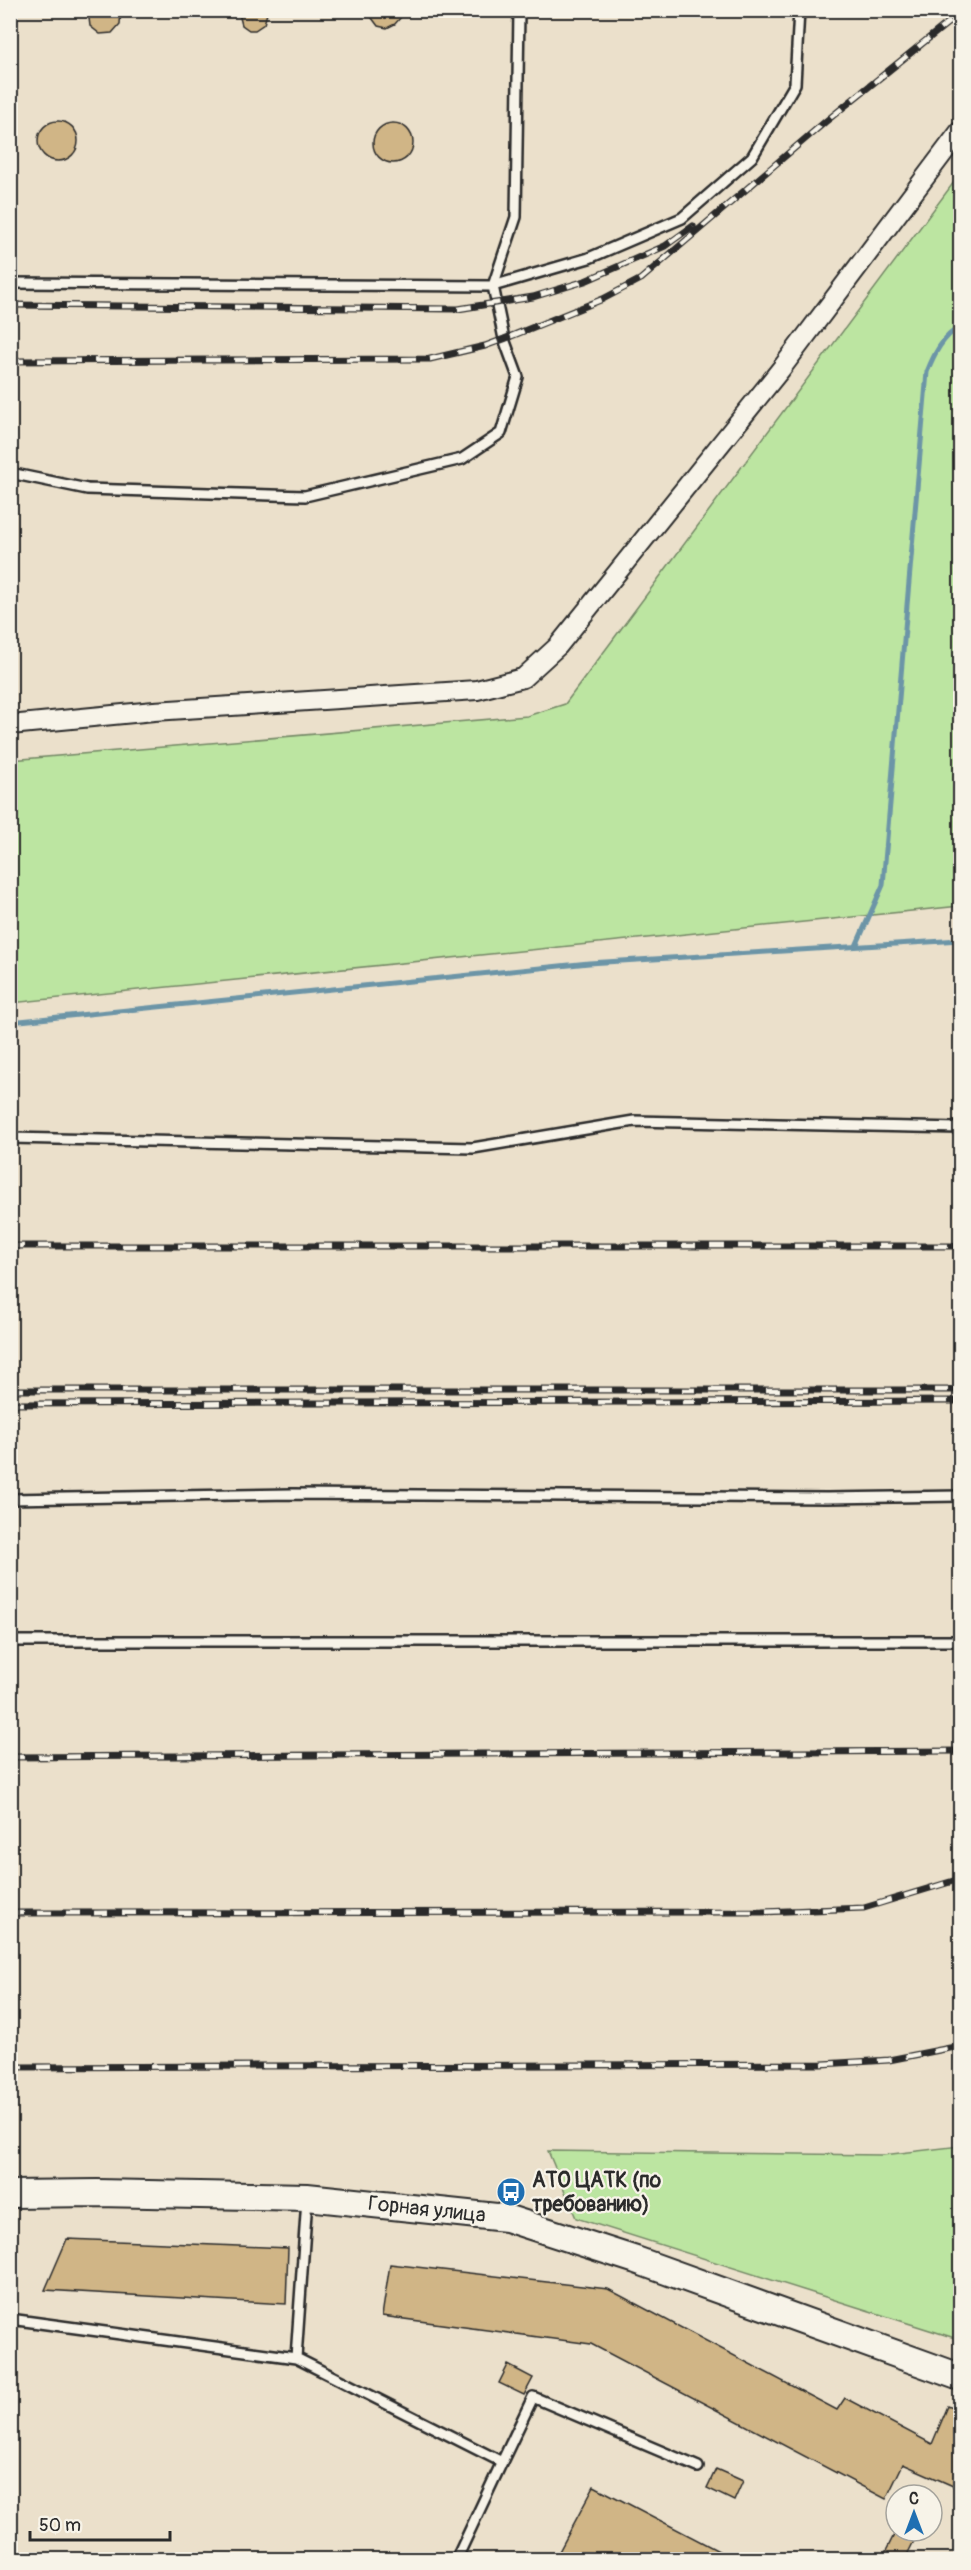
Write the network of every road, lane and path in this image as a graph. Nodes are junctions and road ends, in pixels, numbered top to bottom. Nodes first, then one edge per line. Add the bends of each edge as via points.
1 (519, 10) edge
2 (799, 10) edge
3 (960, 131) edge
4 (10, 283) edge
5 (493, 286) junction
6 (10, 472) edge
7 (10, 725) edge
8 (960, 1128) edge
9 (10, 1138) edge
10 (960, 1496) edge
11 (10, 1499) edge
12 (10, 1641) edge
13 (960, 1641) edge
14 (10, 2194) edge
15 (307, 2197) junction
16 (10, 2319) edge
17 (296, 2358) junction
18 (960, 2377) edge
19 (502, 2462) junction
20 (698, 2467) dead end
21 (456, 2559) edge

1 - 5 lane via 516,217
2 - 5 lane via 795,84 752,157 681,218 589,258
3 - 7 street via 774,379 558,646 523,678 477,690 154,711
4 - 5 lane
5 - 6 lane via 504,339 518,377 501,433 462,459 305,496 87,489
8 - 9 lane via 634,1121 473,1148
10 - 11 lane via 292,1494
12 - 13 lane
14 - 15 street, Горная улица
15 - 17 lane
15 - 18 street, Горная улица via 506,2218 636,2260
16 - 17 lane
17 - 19 lane
19 - 20 lane via 533,2397
19 - 21 lane

